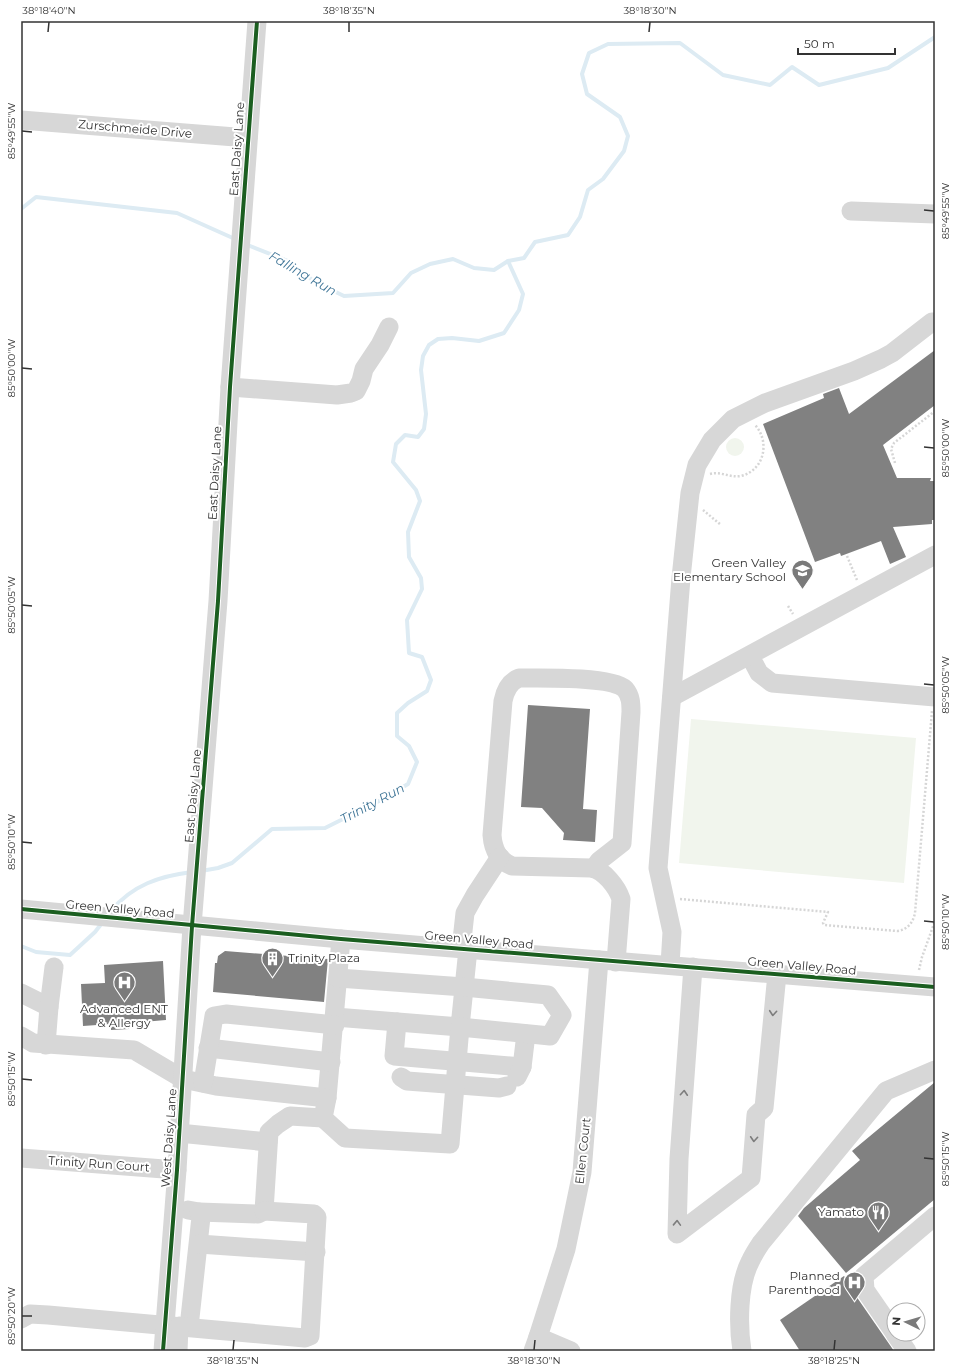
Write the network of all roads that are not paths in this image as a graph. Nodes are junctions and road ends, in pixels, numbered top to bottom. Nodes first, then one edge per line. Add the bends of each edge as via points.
1 (257, 21) edge
2 (21, 120) edge
3 (248, 138) junction
4 (851, 211) dead end
5 (935, 214) edge
6 (932, 322) dead end
7 (389, 328) dead end
8 (230, 387) junction
9 (935, 555) edge
10 (750, 656) junction
11 (672, 697) junction
12 (933, 702) edge
13 (500, 857) junction
14 (594, 868) junction
15 (21, 909) edge
16 (192, 926) junction
17 (341, 939) junction
18 (464, 949) junction
19 (608, 961) junction
20 (670, 965) junction
21 (693, 967) junction
22 (54, 968) dead end
23 (776, 974) junction
24 (338, 978) junction
25 (464, 987) junction
26 (935, 987) edge
27 (21, 993) edge
28 (49, 1007) junction
29 (335, 1021) junction
30 (397, 1022) junction
31 (460, 1027) junction
32 (526, 1034) junction
33 (21, 1036) edge
34 (46, 1044) junction
35 (208, 1048) junction
36 (331, 1062) junction
37 (456, 1062) junction
38 (396, 1067) junction
39 (935, 1070) edge
40 (515, 1077) junction
41 (183, 1079) junction
42 (203, 1083) junction
43 (455, 1084) junction
44 (328, 1098) junction
45 (323, 1118) junction
46 (179, 1133) junction
47 (268, 1142) junction
48 (21, 1158) edge
49 (177, 1170) junction
50 (174, 1210) junction
51 (264, 1211) junction
52 (199, 1212) junction
53 (935, 1216) edge
54 (198, 1244) junction
55 (316, 1252) junction
56 (21, 1319) edge
57 (886, 1320) edge
58 (178, 1326) junction
59 (901, 1342) edge
60 (536, 1344) edge
61 (163, 1351) edge
62 (178, 1351) edge
63 (571, 1351) edge
64 (742, 1351) edge
65 (907, 1351) edge

1 - 3 street, East Daisy Lane
2 - 3 street, Zurschmeide Drive
3 - 8 street, East Daisy Lane
4 - 5 street
6 - 11 street via 892,353 877,361 765,403 733,419 709,444 697,465 690,493
7 - 8 street via 364,369 359,386 351,393 337,395
8 - 16 street, East Daisy Lane via 217,608
9 - 10 street
10 - 11 street
10 - 12 street via 758,673 772,683
11 - 20 street via 658,868 661,889 671,920
13 - 14 street via 507,864 517,867
13 - 14 street via 493,846 492,835 502,707 506,690 511,682 519,678 600,681 624,688 630,697 631,712 622,843
13 - 18 street via 465,913
14 - 19 street, Ellen Court via 615,887 621,899
15 - 16 street, Green Valley Road
16 - 17 street, Green Valley Road
16 - 41 street, West Daisy Lane
17 - 18 street, Green Valley Road
17 - 24 street
18 - 19 street, Green Valley Road
18 - 25 street
19 - 20 street, Green Valley Road
19 - 60 street, Ellen Court via 582,1172 566,1249
20 - 21 street, Green Valley Road
21 - 23 street, Green Valley Road
23 -> 21 street via 764,1108 756,1115 751,1178 677,1234 679,1159
22 - 28 street
23 - 26 street, Green Valley Road
24 - 25 street
24 - 29 street
25 - 31 street
25 - 32 street via 548,995 562,1015 550,1036
27 - 28 street
28 - 34 street
29 - 30 street
29 - 35 street via 294,1021 226,1014 214,1016
29 - 36 street
30 - 31 street
30 - 38 street
31 - 32 street
31 - 37 street
32 - 40 street
33 - 34 street via 33,1043
34 - 41 street via 134,1050
35 - 36 street
35 - 42 street
36 - 44 street
37 - 38 street
37 - 40 street
37 - 43 street
38 - 43 street via 407,1081
39 - 64 street via 886,1090 761,1243 749,1262 743,1283
40 - 43 street via 499,1088
41 - 42 street
41 - 46 street, West Daisy Lane
42 - 44 street
43 - 45 street via 450,1144 344,1138
44 - 45 street
45 - 47 street via 290,1116 270,1132
46 - 47 street
46 - 49 street, West Daisy Lane
47 - 51 street
48 - 49 street, Trinity Run Court
49 - 50 street, West Daisy Lane
50 - 52 street
50 - 58 street, West Daisy Lane
51 - 52 street via 258,1214
51 - 55 street via 314,1214 317,1217
52 - 54 street via 201,1217
53 - 57 street via 864,1276 865,1290
54 - 55 street
54 - 58 street
55 - 58 street via 310,1336 305,1338
56 - 58 street via 30,1314
58 - 61 street, West Daisy Lane
58 - 62 street
59 - 65 street
60 - 63 street, Ellen Court

